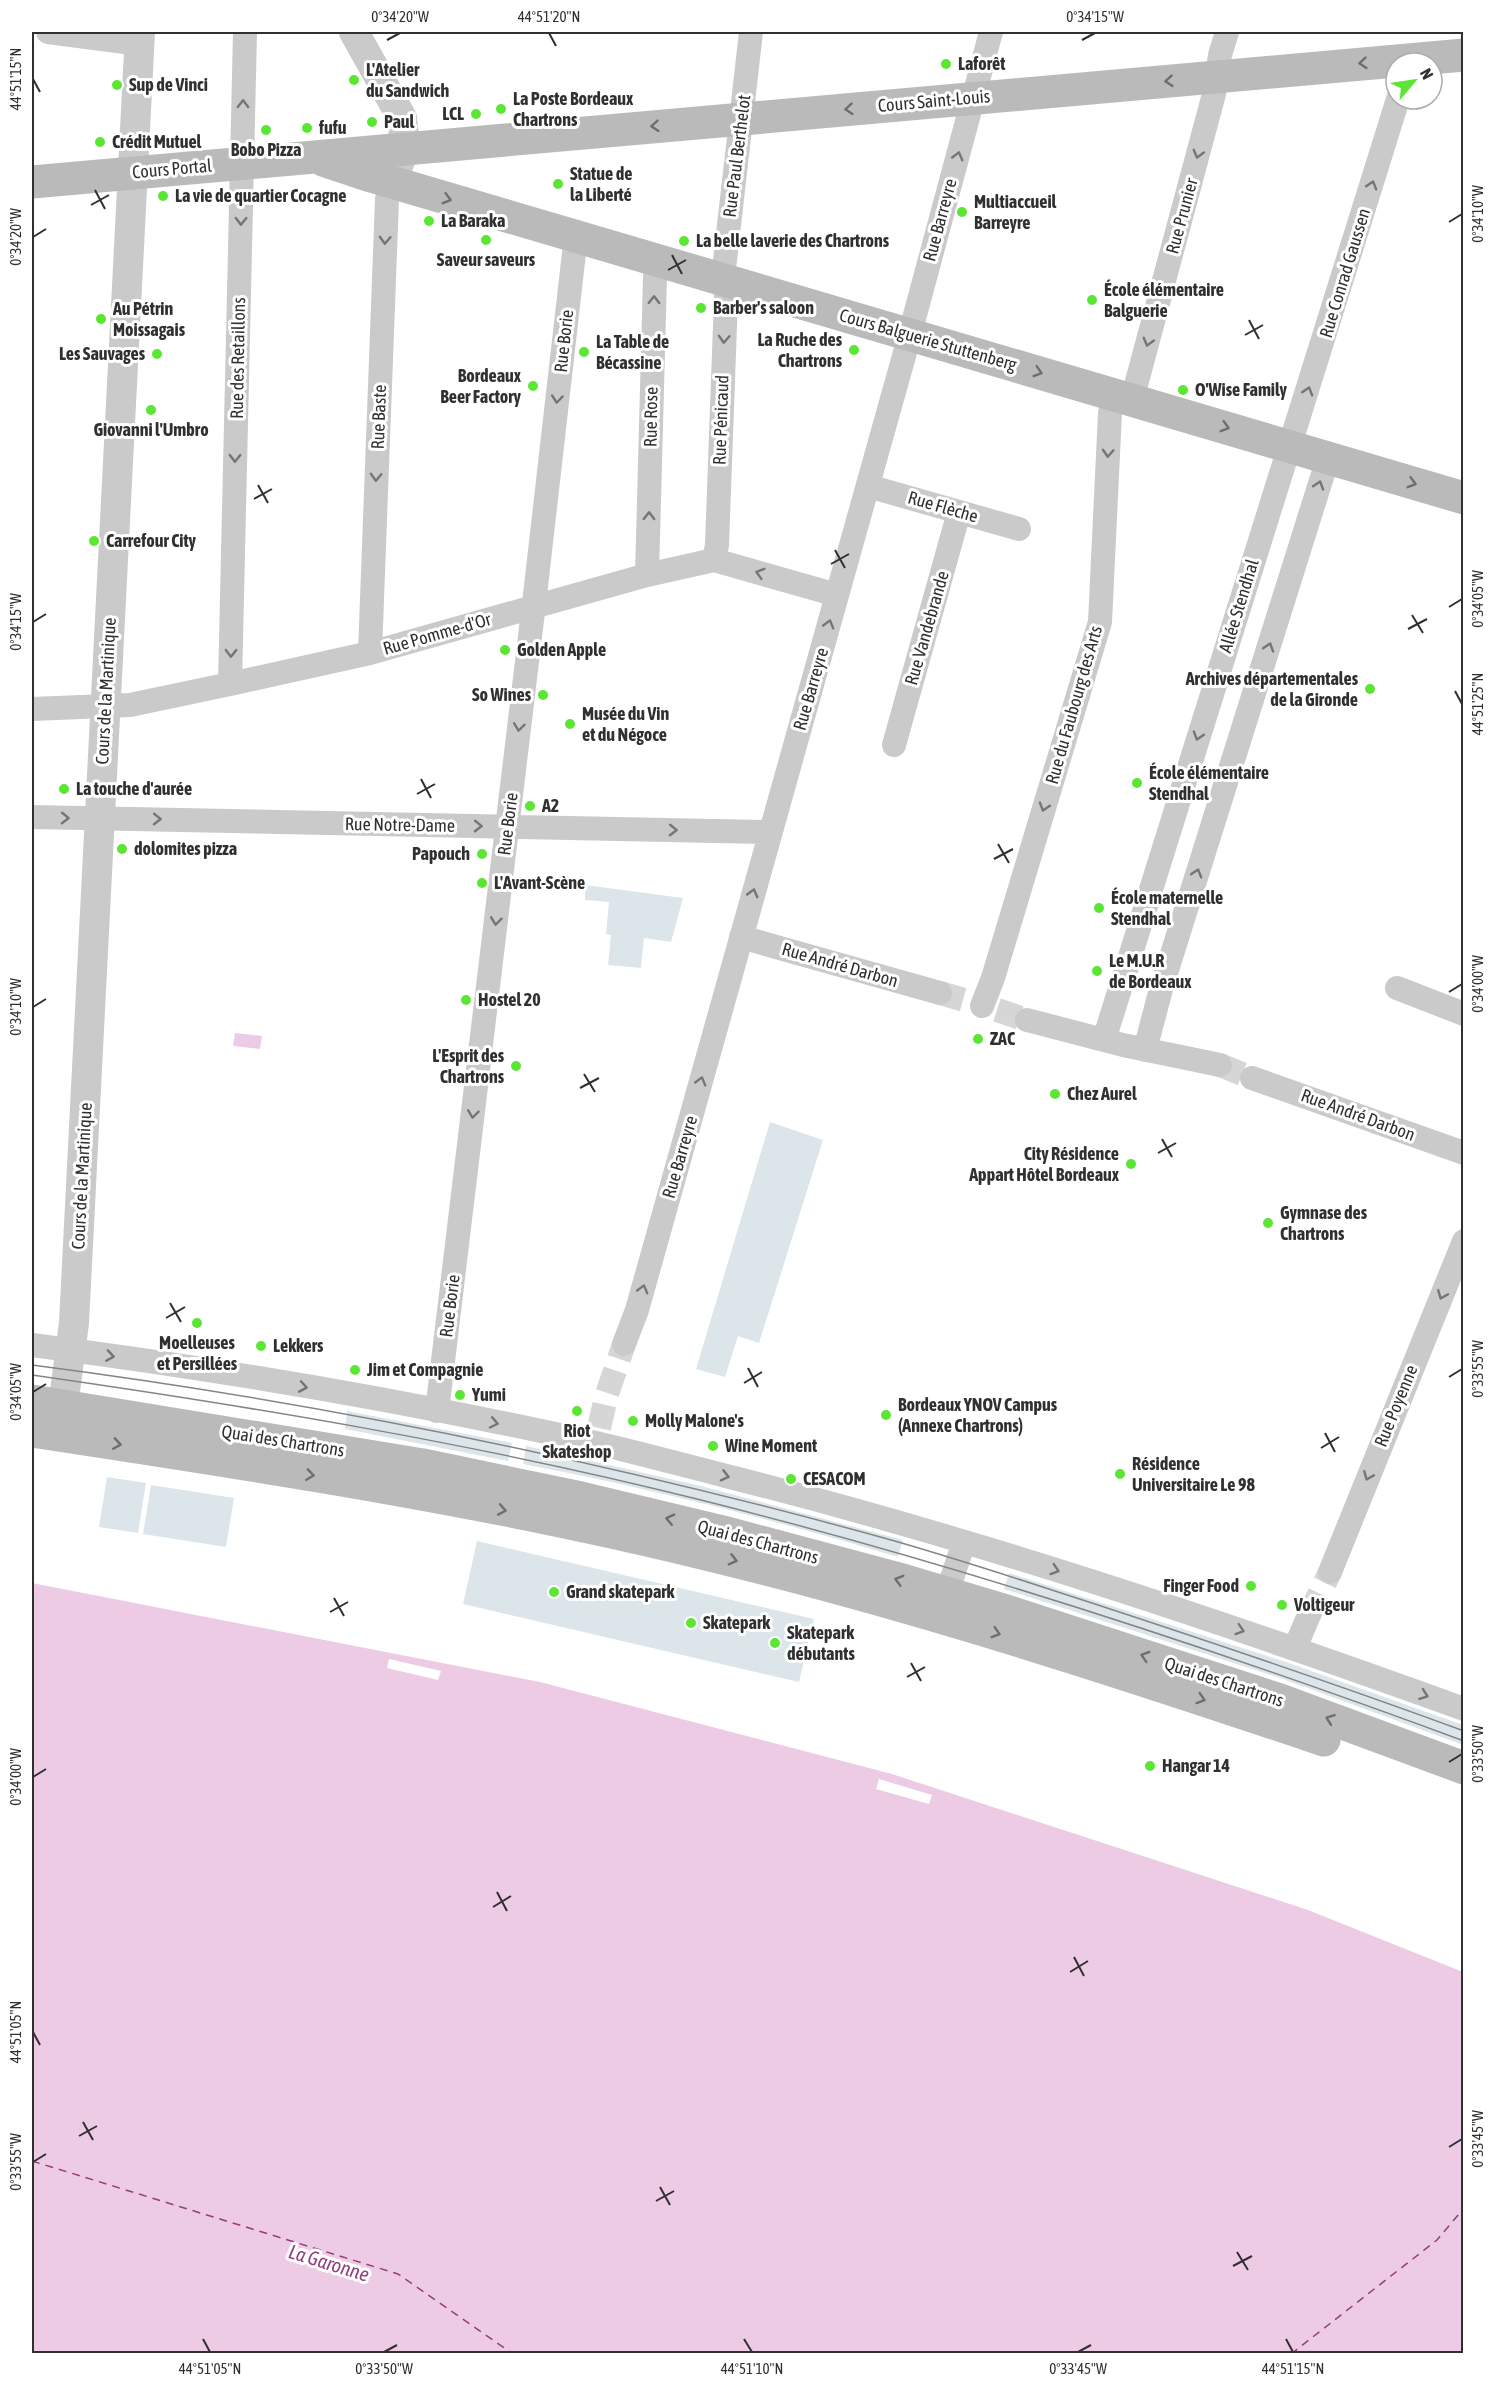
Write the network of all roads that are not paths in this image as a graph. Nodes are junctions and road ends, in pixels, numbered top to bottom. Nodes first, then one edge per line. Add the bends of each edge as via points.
1 (48, 32) edge
2 (245, 32) edge
3 (354, 32) edge
4 (751, 32) edge
5 (991, 32) edge
6 (1227, 32) edge
7 (140, 38) edge
8 (1464, 55) edge
9 (1444, 57) edge
10 (1384, 63) edge
11 (1218, 76) junction
12 (973, 98) junction
13 (1394, 111) edge
14 (741, 119) junction
15 (405, 148) junction
16 (313, 156) junction
17 (242, 163) junction
18 (133, 172) junction
19 (32, 182) edge
20 (392, 182) junction
21 (578, 237) junction
22 (658, 260) junction
23 (725, 280) junction
24 (909, 334) junction
25 (1124, 398) junction
26 (1289, 446) junction
27 (1328, 458) junction
28 (867, 486) junction
29 (1464, 498) edge
30 (959, 512) junction
31 (1019, 529) dead end
32 (714, 560) junction
33 (647, 575) junction
34 (837, 595) junction
35 (534, 606) junction
36 (370, 653) junction
37 (230, 684) junction
38 (106, 707) junction
39 (32, 709) edge
40 (894, 745) dead end
41 (32, 817) edge
42 (99, 818) junction
43 (507, 827) junction
44 (769, 832) junction
45 (741, 937) junction
46 (1397, 988) dead end
47 (940, 993) tunnel mouth
48 (982, 1006) dead end
49 (1464, 1014) edge
50 (1027, 1020) tunnel mouth
51 (1104, 1041) junction
52 (1145, 1050) junction
53 (1220, 1065) tunnel mouth
54 (1252, 1078) tunnel mouth
55 (1464, 1153) edge
56 (1464, 1241) edge
57 (624, 1344) tunnel mouth
58 (32, 1345) edge
59 (70, 1350) junction
60 (437, 1411) junction
61 (46, 1418) edge
62 (964, 1542) junction
63 (1330, 1572) tunnel mouth
64 (943, 1605) junction
65 (1310, 1616) tunnel mouth
66 (1295, 1648) junction
67 (1464, 1709) edge
68 (1464, 1768) edge
69 (1464, 1791) edge

1 - 7 street
17 -> 2 street, Rue des Retaillons
3 - 15 street via 402,118
4 - 14 street, Rue Paul Berthelot
5 - 12 street, Rue Barreyre
6 - 11 street, Rue Prunier
7 - 18 street, Cours de la Martinique
8 - 9 main road, Cours Saint-Louis
10 -> 11 main road, Cours Saint-Louis
11 -> 12 main road, Cours Saint-Louis
11 -> 25 street, Rue Prunier
12 -> 14 main road, Cours Saint-Louis
24 -> 12 street, Rue Barreyre
26 -> 13 street, Rue Conrad Gaussen
14 -> 15 main road, Cours Saint-Louis
14 - 23 street, Rue Paul Berthelot
15 - 16 main road, Cours Portal
15 - 20 street
16 - 17 main road, Cours Portal
16 - 20 main road, Cours Portal
17 - 18 main road, Cours Portal
17 -> 37 street, Rue des Retaillons
18 - 19 main road, Cours Portal
18 - 38 street, Cours de la Martinique
20 -> 21 main road, Cours Balguerie Stuttenberg
20 -> 36 street, Rue Baste via 387,199
21 - 22 main road, Cours Balguerie Stuttenberg
21 -> 35 street, Rue Borie
22 - 23 main road, Cours Balguerie Stuttenberg
33 -> 22 street, Rue Rose
23 - 24 main road, Cours Balguerie Stuttenberg
23 -> 32 street, Rue Pénicaud
24 -> 25 main road, Cours Balguerie Stuttenberg
24 - 28 street, Rue Barreyre
25 -> 26 main road, Cours Balguerie Stuttenberg
25 -> 48 street, Rue du Faubourg des Arts via 1110,413 1100,622
26 - 27 main road, Cours Balguerie Stuttenberg
26 -> 51 street, Allée Stendhal
27 -> 29 main road, Cours Balguerie Stuttenberg
52 -> 27 street
28 - 30 street, Rue Flèche
28 - 34 street, Rue Barreyre
30 - 31 street, Rue Flèche
30 - 40 street, Rue Vandebrande
32 - 33 street, Rue Pomme-d'Or
34 -> 32 street, Rue Pomme-d'Or
33 - 35 street, Rue Pomme-d'Or
44 -> 34 street, Rue Barreyre
35 - 36 street, Rue Pomme-d'Or
35 -> 43 street, Rue Borie
36 - 37 street, Rue Pomme-d'Or
37 - 38 street, Rue Pomme-d'Or
38 - 39 street, Rue Pomme-d'Or
38 - 42 street, Cours de la Martinique
41 -> 42 street, Rue Notre-Dame
42 -> 43 street, Rue Notre-Dame
42 - 59 street, Cours de la Martinique
43 -> 44 street, Rue Notre-Dame
43 -> 60 street, Rue Borie
45 -> 44 street, Rue Barreyre
45 - 47 street, Rue André Darbon
57 -> 45 street, Rue Barreyre
46 - 49 street
50 - 51 street
51 - 52 street
52 - 53 street
54 - 55 street, Rue André Darbon
56 -> 63 street, Rue Poyenne
58 - 59 street
59 -> 60 street
59 - 61 street, Cours de la Martinique
60 -> 62 street via 598,1435
61 - 64 main road, Quai des Chartrons via 507,1510
62 - 64 street
62 -> 66 street
68 -> 64 main road, Quai des Chartrons via 1280,1700
64 -> 69 main road, Quai des Chartrons
65 - 66 street
66 -> 67 street

